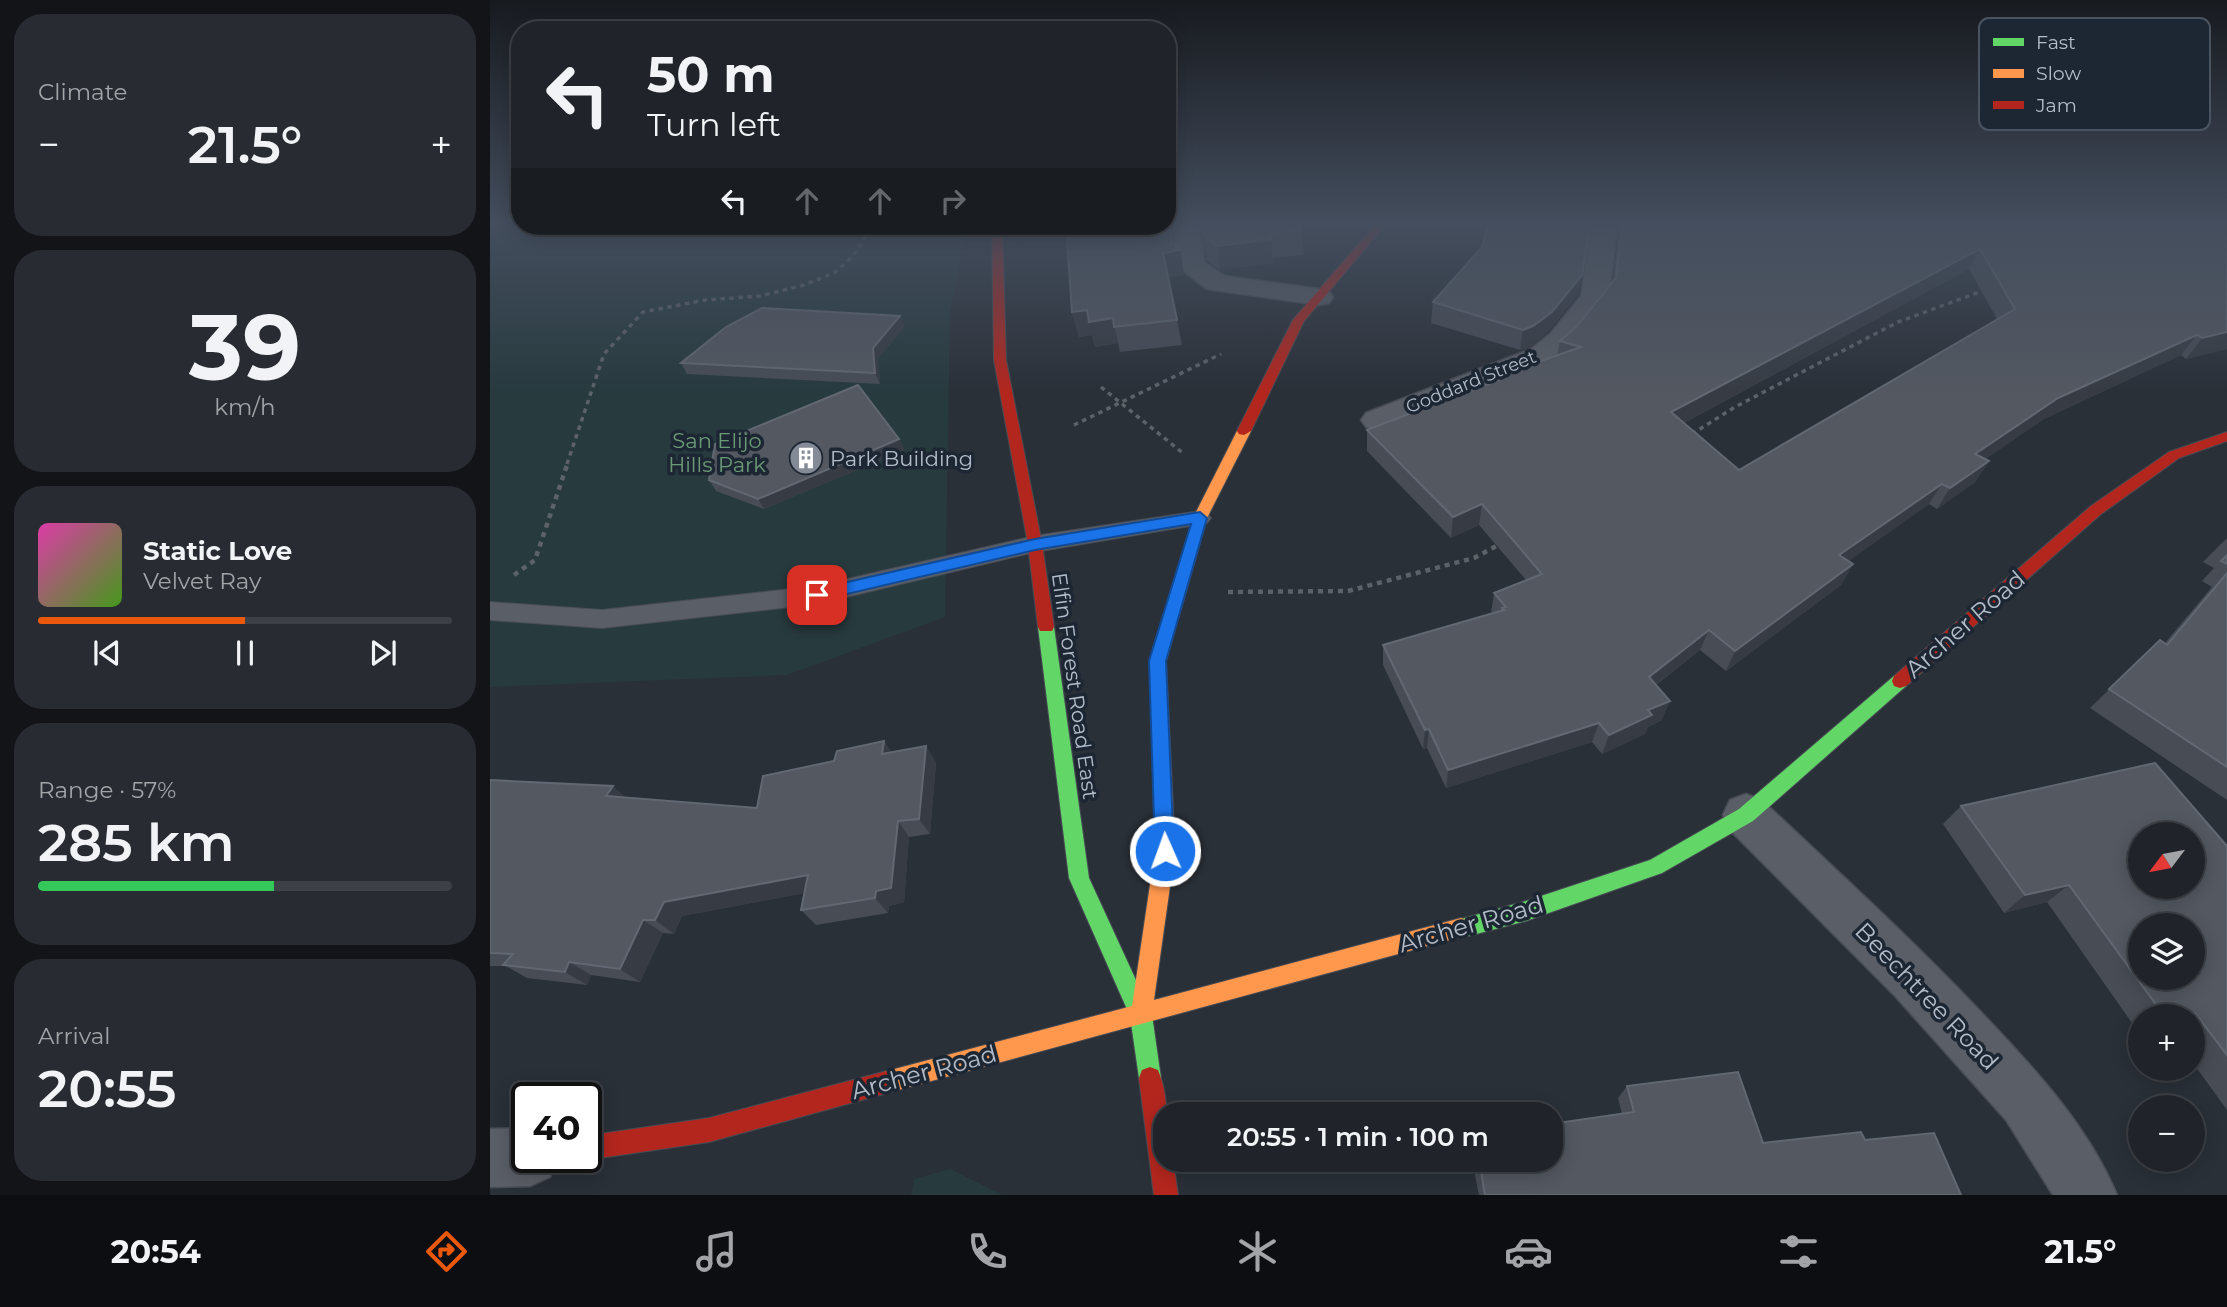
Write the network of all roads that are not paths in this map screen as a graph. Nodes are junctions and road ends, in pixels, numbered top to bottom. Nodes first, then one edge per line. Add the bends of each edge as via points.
1 (998, 281) edge
2 (1214, 281) edge
3 (1333, 281) edge
4 (1597, 281) edge
5 (1319, 297) junction
6 (1377, 419) dead end
7 (2227, 436) edge
8 (1200, 518) junction
9 (1035, 544) junction
10 (490, 611) edge
11 (1746, 815) junction
12 (1141, 1015) junction
13 (602, 1146) edge
14 (511, 1157) edge
15 (490, 1158) edge
16 (1166, 1195) edge
17 (2087, 1195) edge

1 - 9 street, Elfin Forest Road East via 1000,360
2 - 5 street
3 - 5 street
4 - 6 street, Goddard Street via 1595,297 1542,355
5 - 8 street via 1298,320
7 - 11 street, Archer Road via 2174,455 2096,510
8 - 9 lane
8 - 12 street via 1158,661 1165,851
9 - 10 lane via 817,595 602,620
9 - 12 street, Elfin Forest Road East via 1079,878
11 - 12 street, Archer Road via 1655,867 1525,911
11 - 17 street, Beechtree Road via 1913,978 2026,1100
12 - 13 street, Archer Road via 709,1130
12 - 16 street
14 - 15 street

